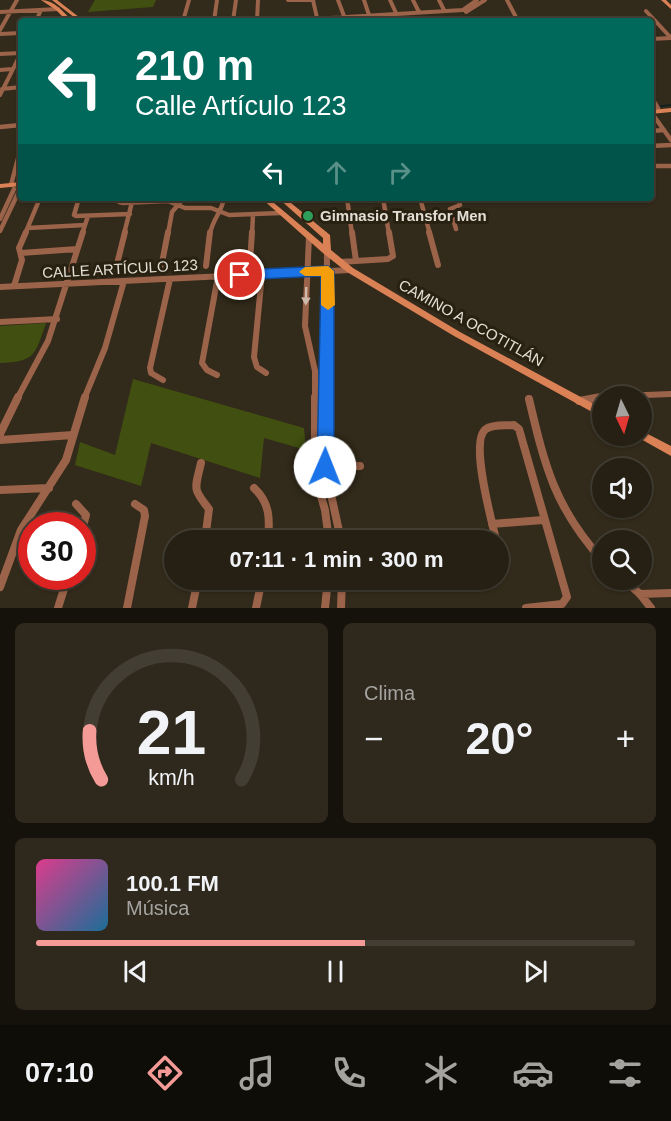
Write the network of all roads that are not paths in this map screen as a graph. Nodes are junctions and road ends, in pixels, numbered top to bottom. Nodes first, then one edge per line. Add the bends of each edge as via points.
1 (17, 0) edge
2 (43, 0) edge
3 (54, 0) edge
4 (189, 0) edge
5 (217, 0) edge
6 (236, 0) edge
7 (258, 0) edge
8 (288, 0) edge
9 (313, 0) edge
10 (338, 0) edge
11 (364, 0) edge
12 (390, 0) edge
13 (413, 0) edge
14 (439, 0) edge
15 (464, 0) edge
16 (477, 0) edge
17 (485, 0) edge
18 (507, 0) edge
19 (663, 0) edge
20 (469, 7) junction
21 (671, 8) edge
22 (58, 9) junction
23 (41, 10) junction
24 (444, 10) junction
25 (646, 10) dead end
26 (0, 12) edge
27 (12, 12) junction
28 (419, 12) junction
29 (396, 13) junction
30 (369, 15) junction
31 (344, 16) junction
32 (37, 18) edge
33 (67, 18) edge
34 (78, 18) edge
35 (184, 18) edge
36 (214, 18) edge
37 (233, 18) edge
38 (257, 18) edge
39 (317, 18) joint
40 (384, 18) edge
41 (516, 18) edge
42 (653, 18) edge
43 (654, 19) edge
44 (0, 32) edge
45 (18, 33) edge
46 (671, 38) edge
47 (654, 39) edge
48 (18, 53) edge
49 (0, 54) edge
50 (18, 58) edge
51 (12, 69) junction
52 (0, 70) edge
53 (18, 87) edge
54 (2, 89) junction
55 (0, 95) edge
56 (671, 108) edge
57 (654, 111) edge
58 (654, 113) edge
59 (18, 125) edge
60 (0, 127) edge
61 (664, 130) junction
62 (654, 131) edge
63 (671, 140) edge
64 (671, 145) edge
65 (654, 146) edge
66 (654, 166) edge
67 (671, 166) edge
68 (17, 187) edge
69 (0, 189) edge
70 (39, 201) edge
71 (78, 201) edge
72 (120, 201) edge
73 (181, 201) edge
74 (223, 201) edge
75 (267, 201) edge
76 (285, 201) edge
77 (348, 201) edge
78 (384, 201) edge
79 (421, 201) edge
80 (459, 201) edge
81 (132, 202) junction
82 (178, 204) junction
83 (219, 212) junction
84 (281, 213) junction
85 (130, 214) junction
86 (253, 215) junction
87 (88, 216) junction
88 (0, 219) edge
89 (85, 225) junction
90 (28, 228) junction
91 (456, 229) dead end
92 (0, 231) edge
93 (309, 237) junction
94 (77, 249) junction
95 (327, 252) junction
96 (21, 253) junction
97 (356, 261) junction
98 (339, 262) junction
99 (250, 263) dead end
100 (206, 266) dead end
101 (438, 266) dead end
102 (161, 268) dead end
103 (350, 270) junction
104 (328, 271) junction
105 (115, 272) dead end
106 (306, 272) junction
107 (262, 274) junction
108 (218, 276) junction
109 (170, 279) junction
110 (124, 281) junction
111 (68, 284) junction
112 (14, 286) junction
113 (0, 287) edge
114 (57, 319) junction
115 (0, 322) edge
116 (266, 373) dead end
117 (217, 375) dead end
118 (163, 380) dead end
119 (671, 394) edge
120 (652, 395) edge
121 (528, 399) dead end
122 (592, 399) edge
123 (579, 401) junction
124 (592, 408) edge
125 (0, 434) edge
126 (73, 435) junction
127 (0, 440) edge
128 (652, 441) edge
129 (671, 451) edge
130 (201, 463) dead end
131 (360, 466) dead end
132 (325, 467) junction
133 (314, 468) junction
134 (49, 488) junction
135 (254, 488) dead end
136 (0, 490) edge
137 (76, 504) dead end
138 (135, 504) dead end
139 (86, 512) edge
140 (543, 520) junction
141 (492, 524) junction
142 (206, 530) edge
143 (268, 530) edge
144 (327, 530) edge
145 (340, 530) edge
146 (494, 530) edge
147 (592, 549) edge
148 (0, 587) edge
149 (64, 590) edge
150 (196, 590) edge
151 (260, 590) edge
152 (327, 590) edge
153 (341, 590) edge
154 (635, 590) edge
155 (671, 592) edge
156 (640, 594) junction
157 (58, 608) edge
158 (127, 608) edge
159 (192, 608) edge
160 (256, 608) edge
161 (325, 608) edge
162 (340, 608) edge
163 (526, 608) edge
164 (651, 608) edge

1 - 27 street
2 - 22 main road
3 - 34 main road
4 - 35 street
5 - 36 street
6 - 37 street
7 - 38 street
8 - 9 street
9 - 39 street
10 - 31 street
11 - 30 street
12 - 29 street
13 - 28 street
14 - 24 street
15 - 20 street
16 - 20 street
17 - 40 street via 464,12
18 - 41 street
19 - 21 main road
20 - 24 street
22 - 23 street
22 - 33 main road
23 - 27 street
23 - 32 street
24 - 28 street
25 - 42 street
26 - 27 street
27 - 44 street
28 - 29 street
29 - 30 street
30 - 31 street
31 - 39 street
43 - 46 street
44 - 45 street
46 - 47 street
48 - 49 street
50 - 51 street
51 - 52 street
51 - 54 street
53 - 54 street
54 - 55 street
56 - 57 main road
58 - 61 street
59 - 60 street
61 - 62 street
61 - 63 street
64 - 65 street
66 - 67 street
68 - 69 main road
68 - 88 street
68 - 92 street
70 - 90 street
71 - 87 street via 74,215
72 - 81 street
73 - 82 street
74 - 83 street
75 - 84 main road, CAMINO A OCOTITLÁN
76 - 95 main road, CAMINO A OCOTITLÁN via 327,237
77 - 97 street
78 - 97 street via 393,256
79 - 101 street
80 - 91 street via 460,205 450,208
81 - 82 street
81 - 85 street
82 - 83 street
82 - 102 street via 172,212
83 - 86 street
83 - 100 street via 211,226
84 - 86 street
84 - 93 main road, CAMINO A OCOTITLÁN
85 - 87 street
85 - 105 street
86 - 99 street
87 - 89 street
89 - 90 street
89 - 94 street
90 - 96 street via 19,248
93 - 95 main road, CAMINO A OCOTITLÁN
93 - 106 street
94 - 96 street
94 - 111 street
95 - 98 main road, CAMINO A OCOTITLÁN
95 - 104 street
96 - 112 street via 22,263
97 - 98 street
98 - 103 main road, CAMINO A OCOTITLÁN
103 - 104 street, CALLE ARTÍCULO 123
103 - 123 main road, CAMINO A OCOTITLÁN
104 - 106 street, CALLE ARTÍCULO 123
104 - 132 street
106 - 107 street, CALLE ARTÍCULO 123
106 -> 133 street via 305,326 315,371
107 - 108 street, CALLE ARTÍCULO 123
107 - 116 street via 254,357 257,367
108 - 109 street, CALLE ARTÍCULO 123
108 - 117 street via 202,363
109 - 110 street, CALLE ARTÍCULO 123
109 - 118 street via 150,368
110 - 111 street, CALLE ARTÍCULO 123
110 - 126 street via 105,348
111 - 112 street, CALLE ARTÍCULO 123
111 - 114 street
112 - 113 street, CALLE ARTÍCULO 123
114 - 115 street
114 - 125 street
119 - 120 street
121 - 147 street via 555,495
122 - 123 street
123 - 124 main road, CAMINO A OCOTITLÁN
126 - 127 street
126 - 134 street via 66,460
128 - 129 main road
130 - 142 street via 195,488 209,509
131 - 132 street
132 - 133 street
132 - 145 street
133 - 144 street
134 - 136 street
134 - 148 street via 17,537
135 - 143 street via 269,507
137 - 139 street
138 - 158 street via 144,510 145,516
140 - 141 street
140 - 141 street via 517,426 489,427 479,440
140 - 163 street via 567,600
141 - 146 street
149 - 157 street
150 - 159 street
151 - 160 street
152 - 161 street
153 - 162 street
154 - 156 street
155 - 156 street
156 - 164 street

